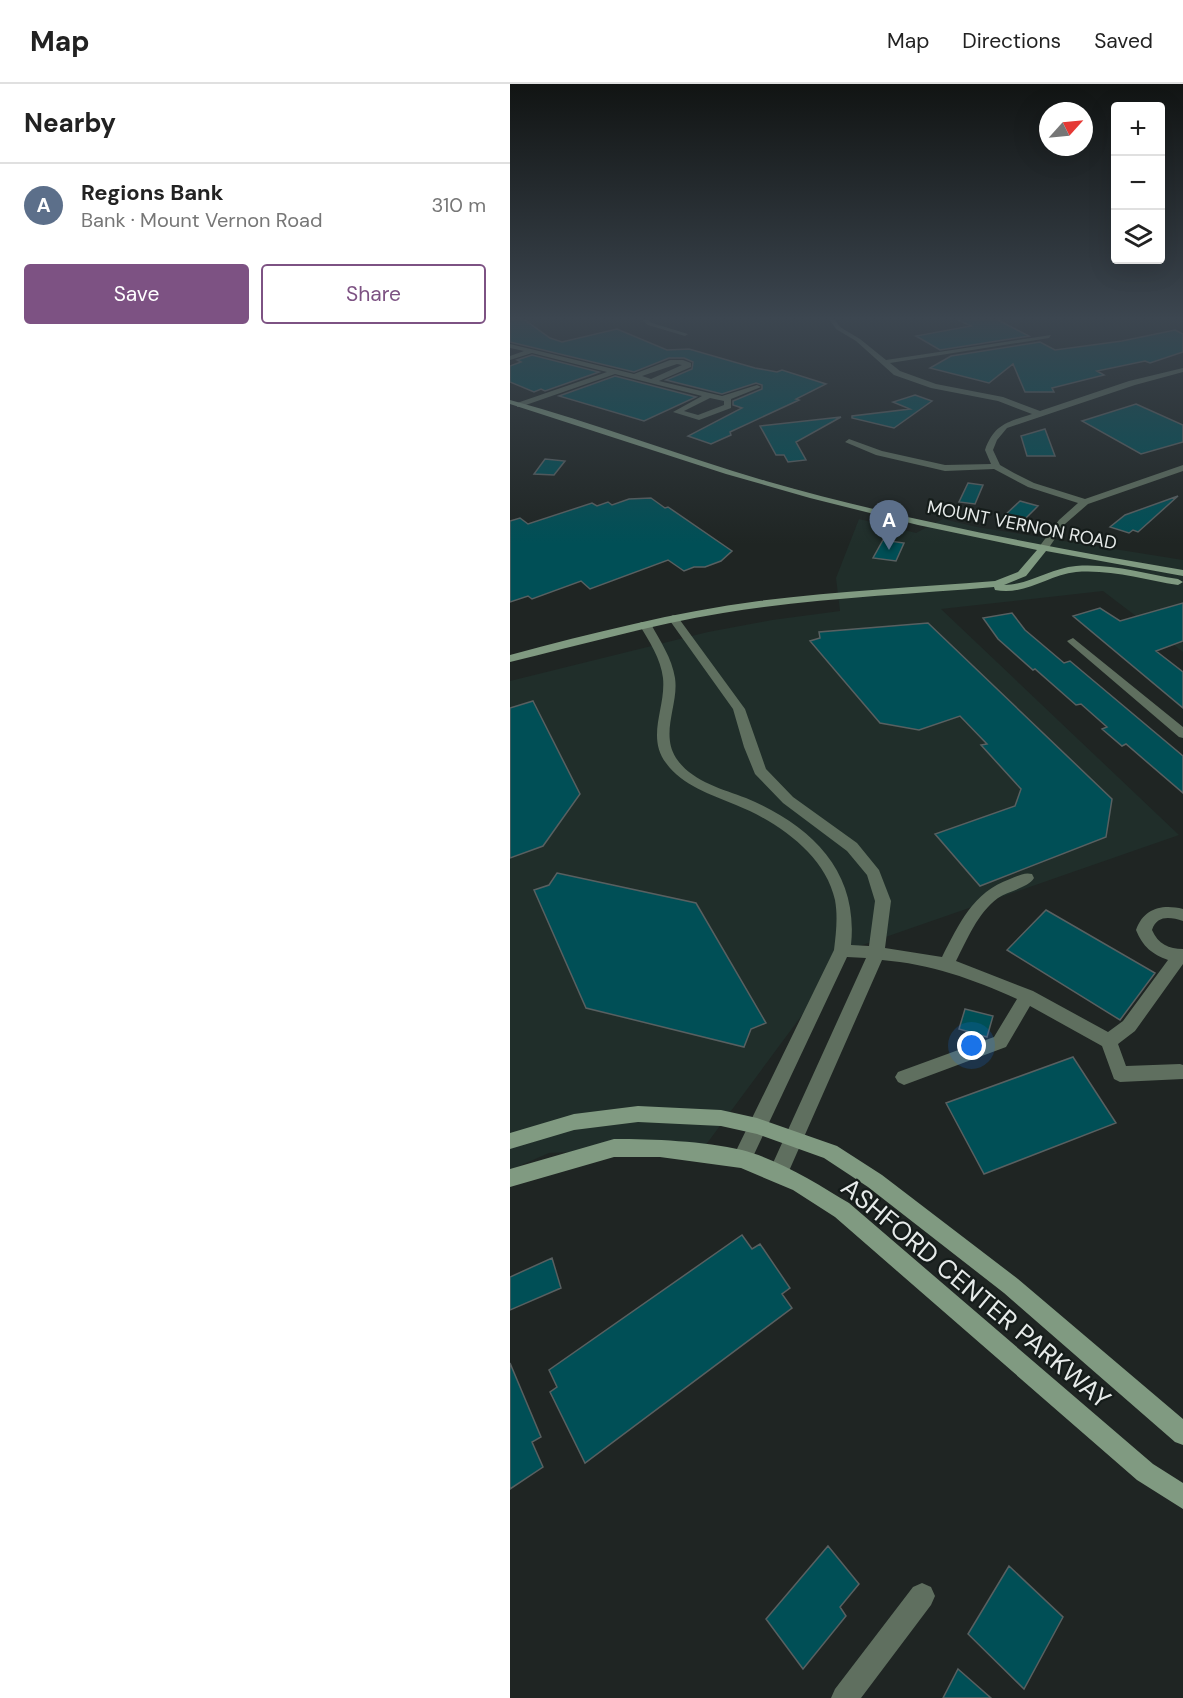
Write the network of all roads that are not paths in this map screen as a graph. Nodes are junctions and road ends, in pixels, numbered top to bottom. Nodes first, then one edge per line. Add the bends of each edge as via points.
1 (546, 393) edge
2 (699, 393) edge
3 (739, 393) edge
4 (971, 393) edge
5 (1101, 393) edge
6 (708, 396) junction
7 (722, 399) junction
8 (515, 403) edge
9 (1040, 414) junction
10 (849, 442) dead end
11 (996, 466) junction
12 (1183, 468) edge
13 (1085, 502) junction
14 (1044, 547) junction
15 (1183, 573) edge
16 (1183, 583) edge
17 (981, 585) junction
18 (673, 618) junction
19 (645, 624) junction
20 (1072, 641) dead end
21 (510, 659) edge
22 (1183, 734) edge
23 (1027, 878) dead end
24 (1183, 915) edge
25 (842, 950) junction
26 (876, 954) junction
27 (1181, 956) edge
28 (946, 965) junction
29 (1027, 996) junction
30 (1109, 1041) junction
31 (1180, 1072) dead end
32 (904, 1077) dead end
33 (757, 1126) junction
34 (793, 1139) junction
35 (510, 1142) edge
36 (742, 1159) junction
37 (778, 1174) junction
38 (510, 1178) edge
39 (1183, 1434) edge
40 (1183, 1497) edge
41 (922, 1596) dead end
42 (844, 1698) edge

1 - 8 street
2 - 6 street
3 - 7 street
4 - 9 street
5 - 9 street
6 - 7 street
6 - 7 street via 677,412 699,418 728,406 728,400
8 - 14 street, MOUNT VERNON ROAD via 763,482 882,513
9 - 11 street via 1004,426 993,439 988,450
10 - 11 street via 945,468
11 - 13 street via 1031,485
12 - 13 street
13 - 14 street via 1062,522
14 - 15 street, MOUNT VERNON ROAD
14 - 17 street via 1017,578
16 - 17 street via 1085,569 1058,573 1019,588
17 - 18 street via 795,600
18 - 19 street
18 - 26 street via 739,709 760,771 788,800 852,847 874,874 883,912
19 - 21 street
19 - 25 street via 669,678 662,730 669,758 705,788 765,812 818,853 840,888 846,927
20 - 22 street
23 - 28 street via 1002,886 976,907
24 - 27 street via 1157,913 1145,923 1144,930 1160,950
25 - 26 street
25 - 33 street
26 - 28 street
26 - 34 street
27 - 30 street via 1130,1026
28 - 29 street
29 - 30 street
29 - 32 street via 1000,1042
30 - 31 street via 1120,1074
33 - 34 street, ASHFORD CENTER PARKWAY
33 - 35 street, ASHFORD CENTER PARKWAY via 721,1118 638,1114 574,1122
33 - 36 street
34 - 37 street
34 - 39 street, ASHFORD CENTER PARKWAY via 830,1152 875,1181 1011,1286
36 - 37 street, ASHFORD CENTER PARKWAY
36 - 38 street, ASHFORD CENTER PARKWAY via 660,1148 614,1148
37 - 40 street, ASHFORD CENTER PARKWAY via 842,1210 1145,1472
41 - 42 street

